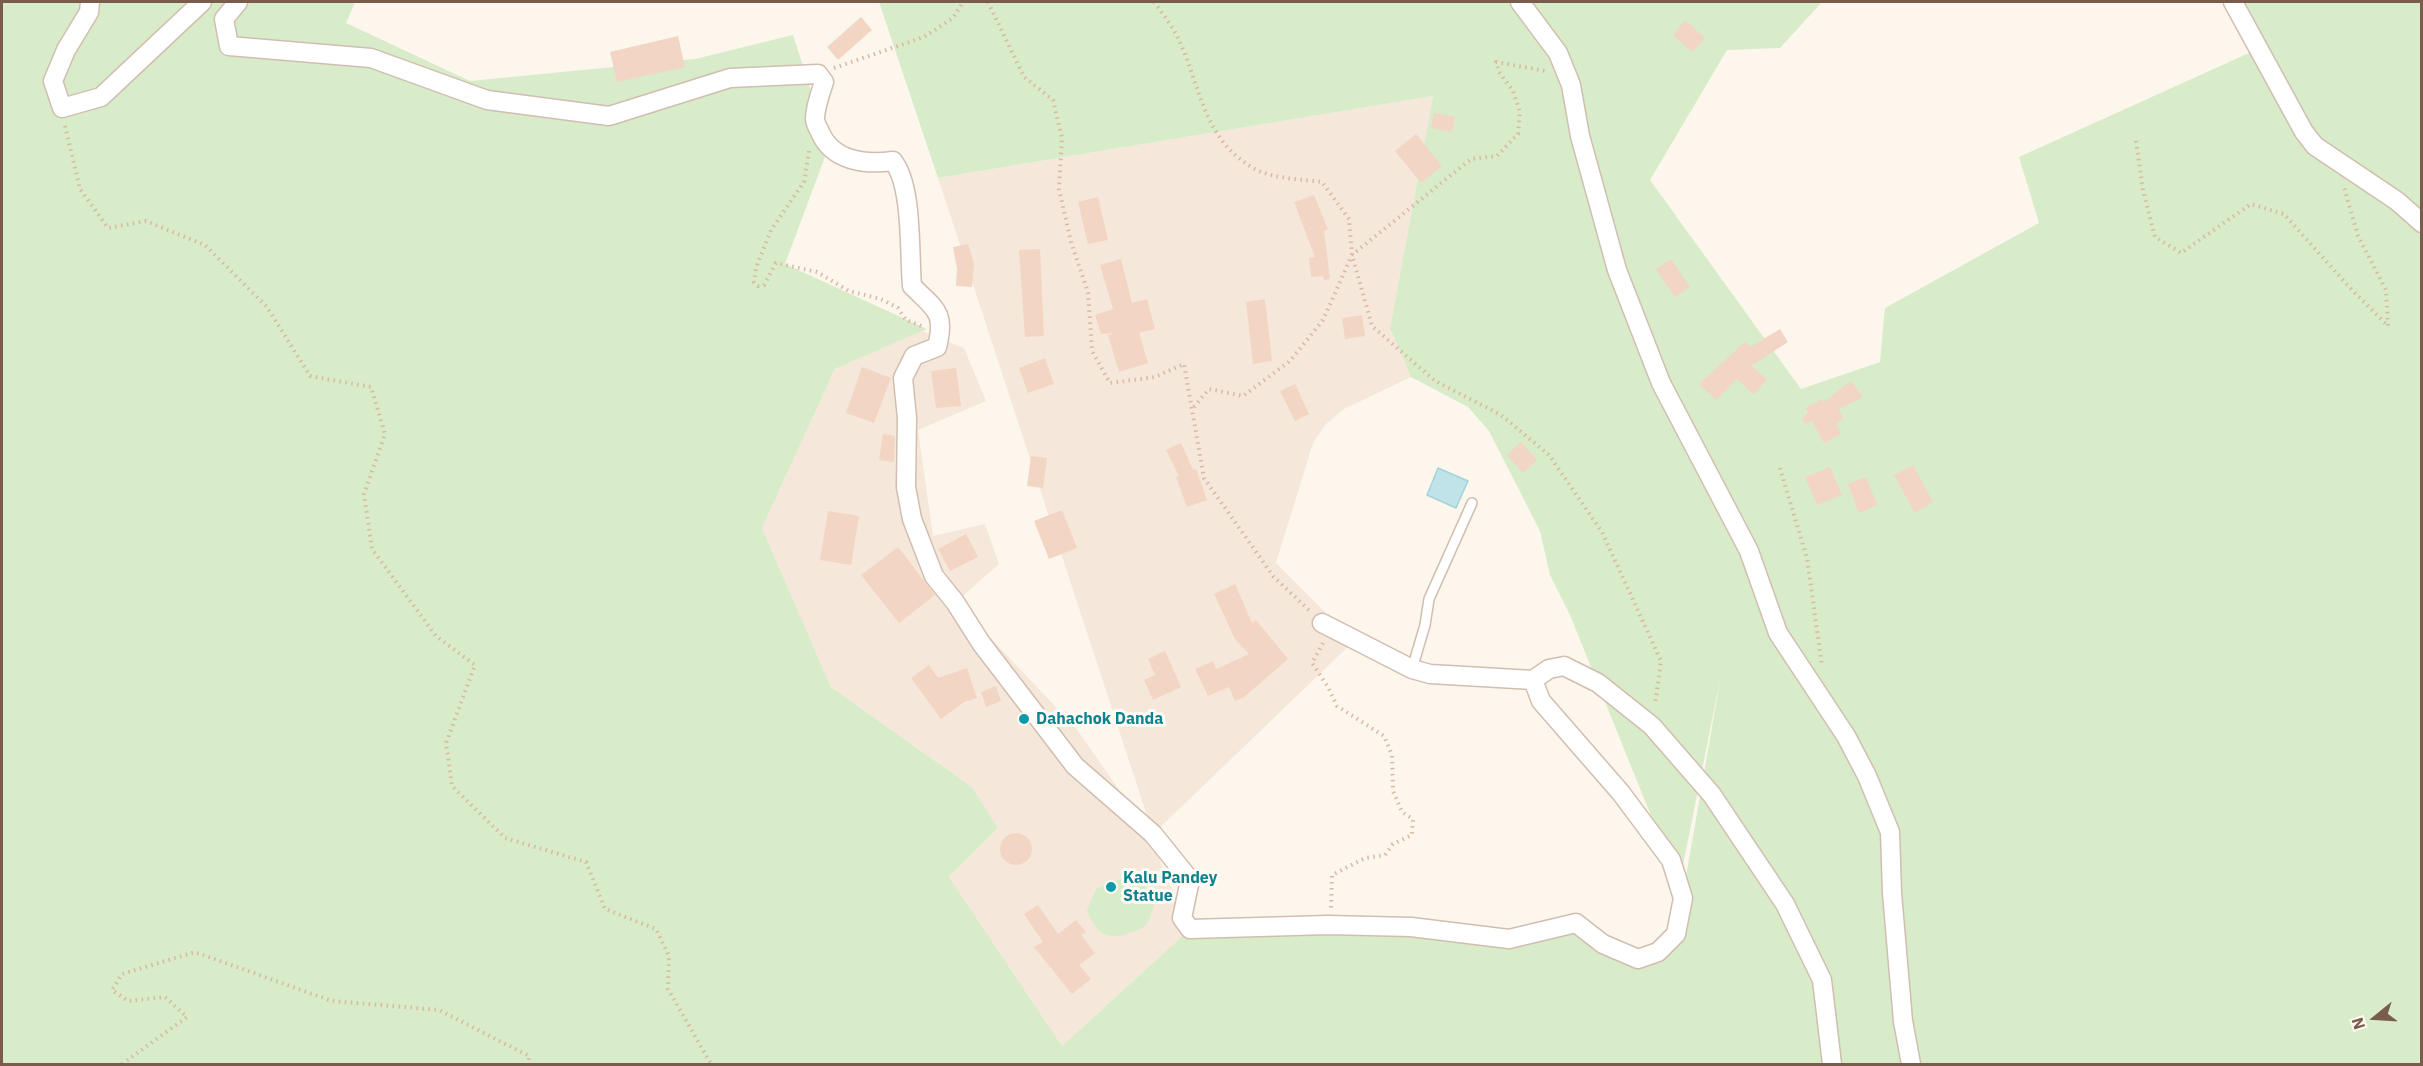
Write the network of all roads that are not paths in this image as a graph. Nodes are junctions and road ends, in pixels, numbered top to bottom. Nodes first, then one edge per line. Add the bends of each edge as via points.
1 (90, 2) edge
2 (202, 2) edge
3 (238, 2) edge
4 (1520, 2) edge
5 (2233, 2) edge
6 (2421, 223) edge
7 (1472, 503) dead end
8 (1326, 626) road end
9 (1412, 669) junction
10 (1533, 680) junction
11 (1832, 1065) edge
12 (1911, 1065) edge

1 - 2 street via 89,12 53,81 62,108 101,97
3 - 10 street via 224,19 229,46 371,58 487,100 566,111 609,116 730,78 818,74 824,82 815,121 824,141 837,153 875,163 893,161 900,170 912,286 937,308 942,324 937,347 914,356 903,378 906,487 912,519 934,576 1075,766 1153,834 1184,870 1190,880 1182,918 1191,929 1410,927 1509,939 1576,923 1603,944 1638,959 1658,952 1676,934 1683,898 1671,860 1621,793 1540,701
4 - 12 street via 1558,53 1571,85 1580,135 1617,270 1661,382 1749,551 1778,633 1846,736 1868,776 1890,832 1903,1021
5 - 6 street via 2315,146 2397,201
7 - 9 lane via 1429,598
8 - 9 street
9 - 10 street via 1430,674
10 - 11 street via 1549,669 1564,666 1598,683 1652,726 1712,795 1795,921 1822,980

